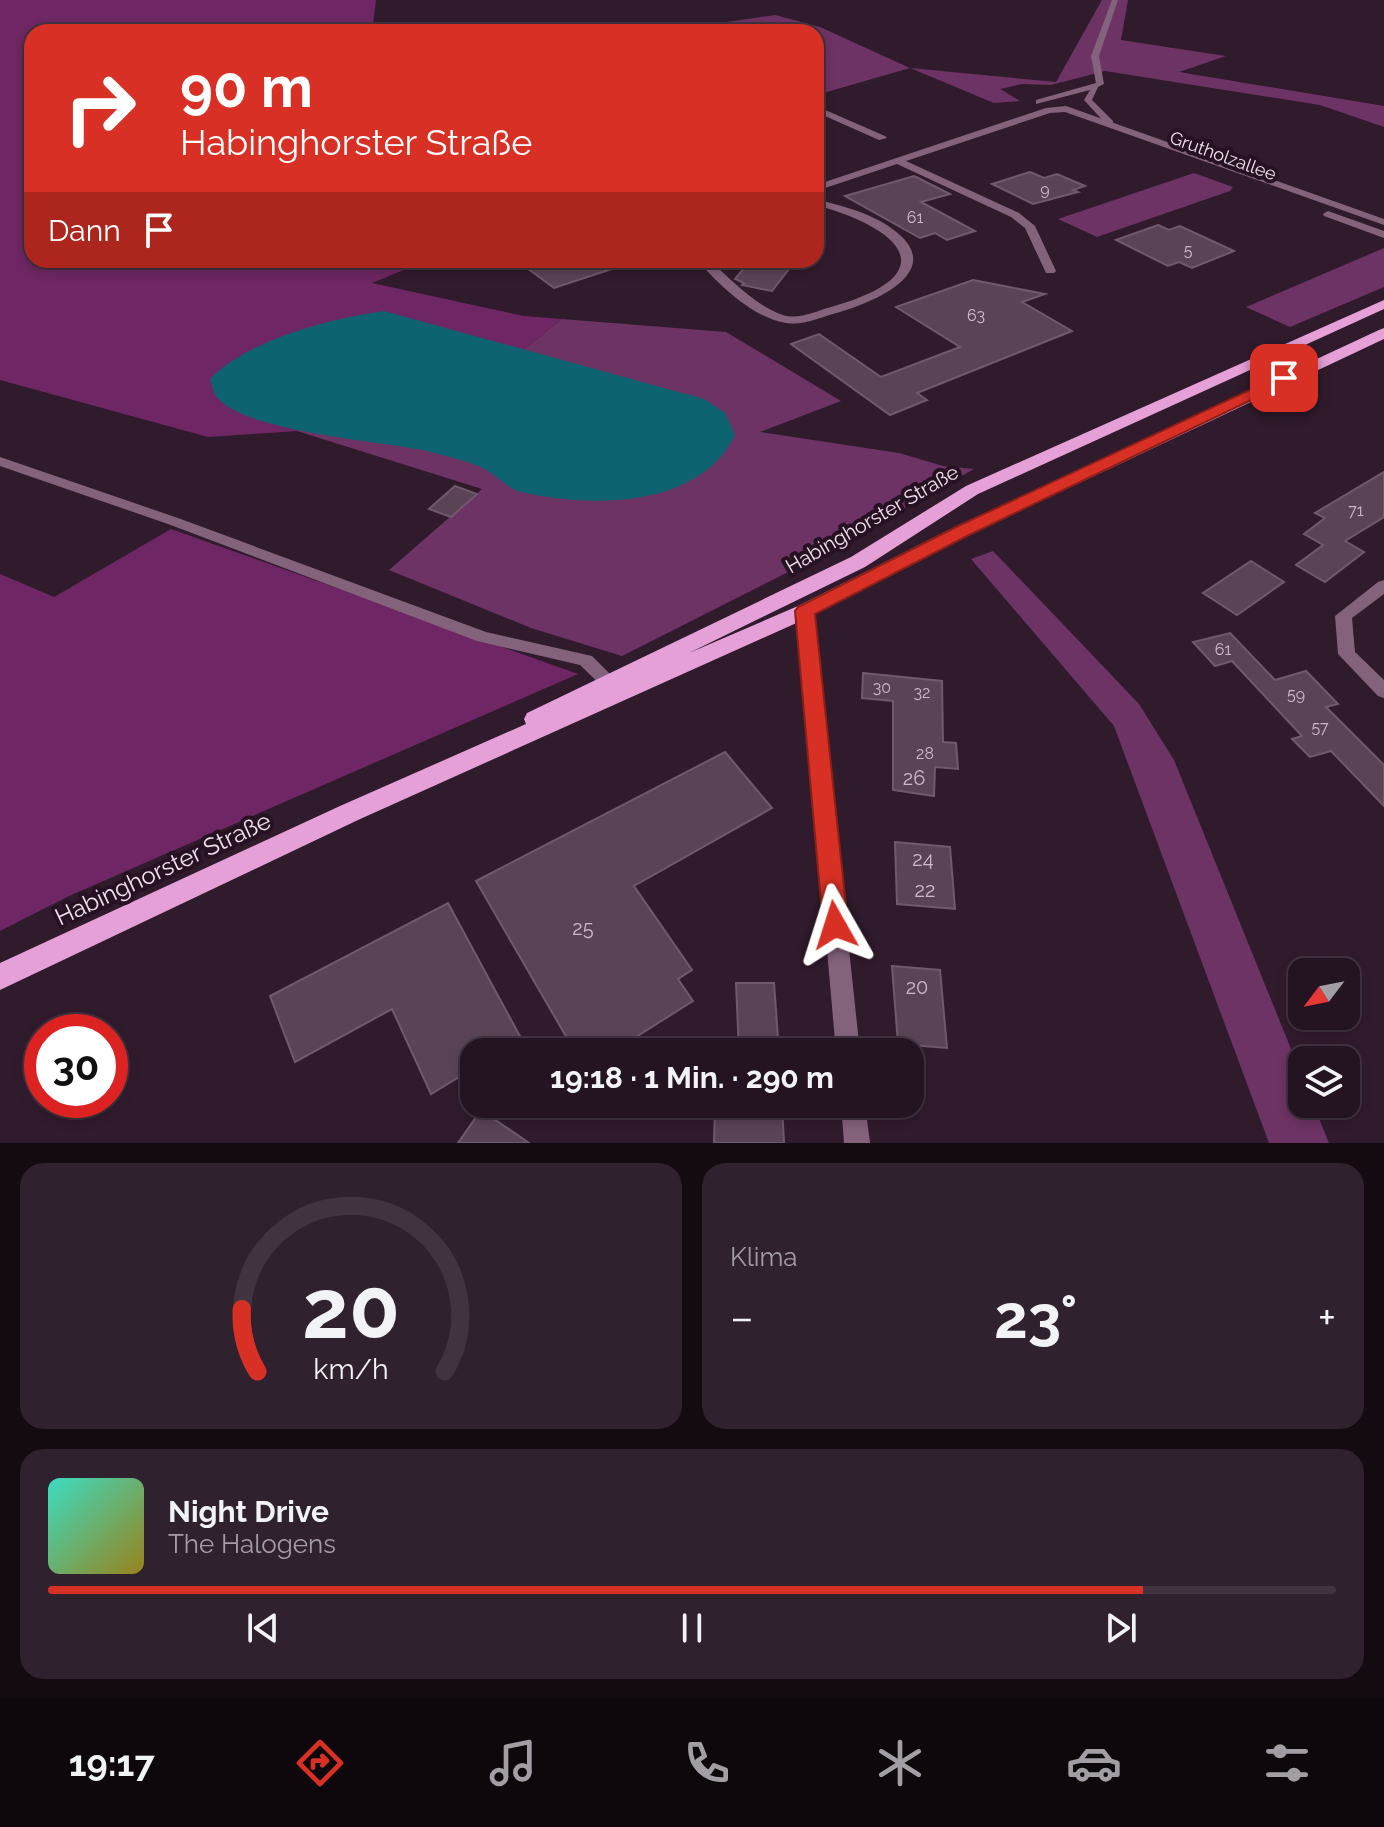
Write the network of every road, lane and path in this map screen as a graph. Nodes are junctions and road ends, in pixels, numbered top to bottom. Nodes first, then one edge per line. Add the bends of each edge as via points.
1 (1115, 0) edge
2 (1095, 88) junction
3 (1049, 110) junction
4 (824, 113) edge
5 (1110, 123) junction
6 (882, 138) dead end
7 (896, 160) junction
8 (824, 185) edge
9 (824, 204) edge
10 (1384, 222) edge
11 (1384, 235) edge
12 (712, 268) edge
13 (1050, 271) dead end
14 (1384, 304) edge
15 (1384, 333) edge
16 (0, 461) edge
17 (858, 562) junction
18 (1384, 586) edge
19 (805, 611) junction
20 (1361, 669) junction
21 (1384, 674) edge
22 (616, 688) junction
23 (1384, 691) edge
24 (0, 977) edge
25 (847, 1038) edge
26 (854, 1118) edge
27 (857, 1143) edge

1 - 2 street via 1095,56 1100,84
2 - 3 street, Grutholzallee via 1039,102
2 - 5 street via 1088,100
3 - 5 street, Grutholzallee via 1075,110
3 - 7 street, Grutholzallee
3 - 11 street, Grutholzallee
4 - 6 street
5 - 10 street, Grutholzallee
7 - 8 street, Grutholzallee
7 - 13 street via 1015,215 1030,226
9 - 12 street via 889,229 906,249 901,277 870,299 800,320 783,319 764,309
14 - 17 main road, Habinghorster Straße via 972,490
15 - 19 main road, Habinghorster Straße via 962,531
16 - 22 street via 483,637 586,660
17 - 19 main road via 841,581 806,600
17 - 22 main road, Habinghorster Straße
18 - 20 street via 1343,616 1347,654
19 - 22 main road, Habinghorster Straße
19 - 25 street
20 - 21 street
20 - 23 street
22 - 24 main road, Habinghorster Straße
26 - 27 street

